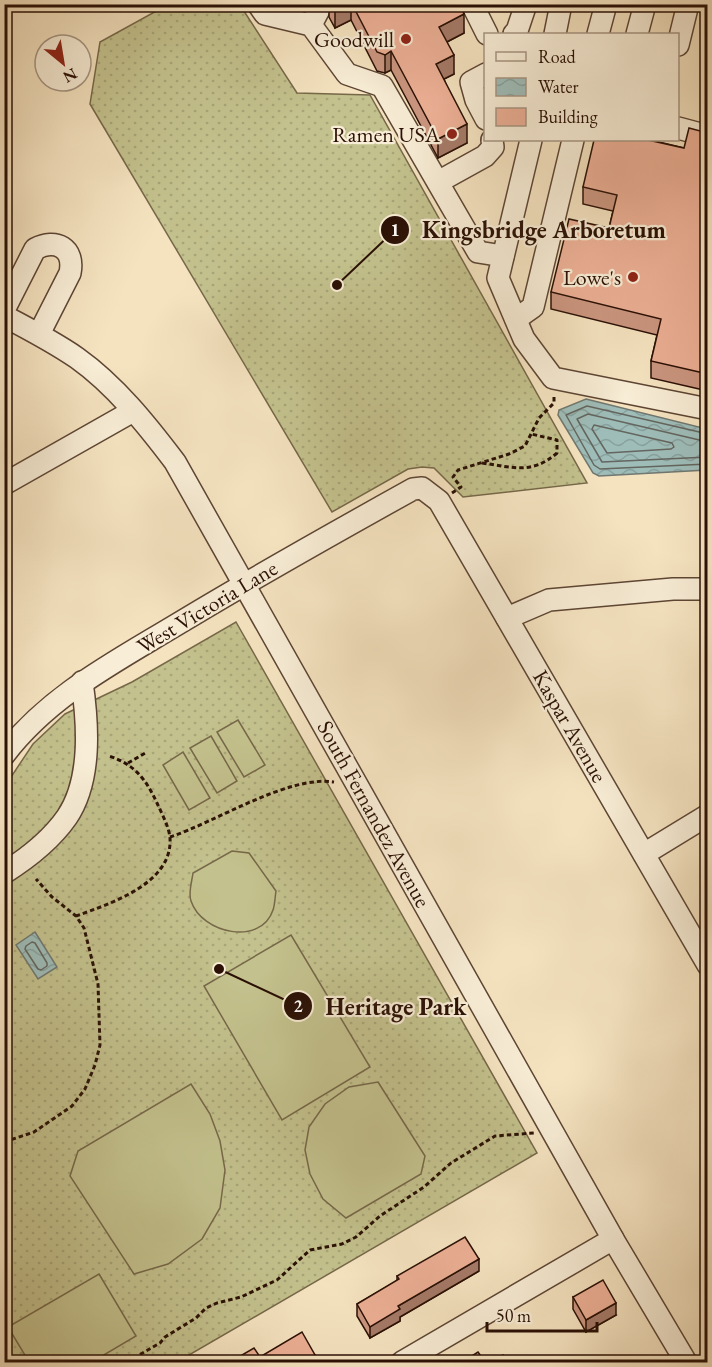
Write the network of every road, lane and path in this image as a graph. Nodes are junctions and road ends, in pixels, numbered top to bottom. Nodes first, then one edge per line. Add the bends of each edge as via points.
1 (258, 4) edge
2 (322, 4) edge
3 (472, 4) edge
4 (526, 4) edge
5 (561, 4) edge
6 (606, 4) edge
7 (645, 4) edge
8 (688, 4) edge
9 (311, 25) junction
10 (486, 33) edge
11 (515, 33) edge
12 (555, 33) edge
13 (598, 33) edge
14 (637, 33) edge
15 (679, 41) edge
16 (484, 75) edge
17 (484, 115) edge
18 (679, 128) edge
19 (706, 129) edge
20 (492, 141) edge
21 (531, 141) edge
22 (573, 141) edge
23 (438, 182) junction
24 (503, 256) junction
25 (4, 310) edge
26 (4, 316) edge
27 (516, 319) junction
28 (39, 334) junction
29 (554, 378) junction
30 (708, 409) edge
31 (132, 411) junction
32 (530, 434) junction
33 (480, 463) junction
34 (4, 484) edge
35 (433, 496) junction
36 (244, 584) junction
37 (708, 589) edge
38 (507, 618) junction
39 (82, 682) junction
40 (147, 752) dead end
41 (4, 755) edge
42 (109, 756) dead end
43 (129, 763) junction
44 (342, 783) dead end
45 (708, 815) edge
46 (170, 837) junction
47 (644, 854) junction
48 (4, 873) edge
49 (36, 879) dead end
50 (76, 916) junction
51 (708, 966) edge
52 (553, 1132) junction
53 (4, 1139) edge
54 (613, 1239) junction
55 (127, 1362) edge
56 (402, 1362) edge
57 (686, 1362) edge

1 - 9 street via 265,14
2 - 9 street
3 - 10 street
4 - 11 street
5 - 12 street
6 - 13 street
7 - 14 street
8 - 15 street
9 - 23 street via 347,74 382,86
16 - 17 street via 471,82
18 - 19 street
20 - 23 street via 493,147 485,156
21 - 24 street
22 - 27 street via 532,307
23 - 24 street via 478,252
24 - 27 street via 498,278
25 - 28 street via 35,249 54,243 62,247 69,255 70,273
26 - 28 street, South Fernandez Avenue
27 - 29 street via 524,339
28 - 31 street, South Fernandez Avenue via 78,359
29 - 30 street
29 - 32 path via 554,404 539,417
31 - 34 street
31 - 36 street, South Fernandez Avenue via 175,462
32 - 33 path via 525,446
32 - 33 path via 557,440 557,453 540,466 528,468
33 - 35 path via 458,470 453,477 461,487
35 - 36 street, West Victoria Lane via 422,488 413,489
35 - 38 street, Kaspar Avenue
36 - 39 street, West Victoria Lane
36 - 52 street, South Fernandez Avenue
37 - 38 street via 549,600
38 - 47 street, Kaspar Avenue
39 - 41 street, West Victoria Lane via 56,702
39 - 48 street via 87,732 79,792 67,817 43,844
40 - 43 path
42 - 43 path
43 - 46 path via 156,800
44 - 46 path via 321,780 293,786
45 - 47 street
46 - 50 path via 162,864 142,887
47 - 51 street, Kaspar Avenue
49 - 50 path
50 - 53 path via 84,928 98,984 100,1045 94,1065 85,1089 72,1106 34,1132
52 - 54 street, South Fernandez Avenue
52 - 55 path via 495,1136 451,1163 356,1237 342,1245 310,1250 277,1280 207,1308
54 - 56 street
54 - 57 street, South Fernandez Avenue

